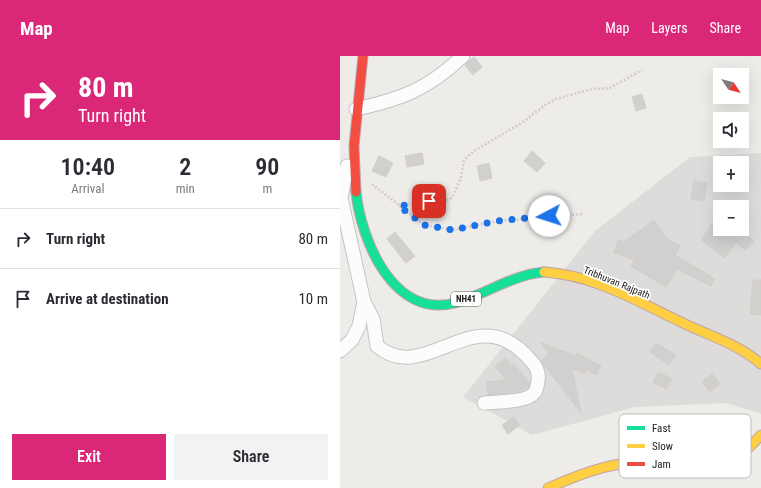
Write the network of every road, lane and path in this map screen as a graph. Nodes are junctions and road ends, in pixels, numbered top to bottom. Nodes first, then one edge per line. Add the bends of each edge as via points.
1 (363, 56) edge
2 (463, 56) edge
3 (642, 70) dead end
4 (356, 109) junction
5 (347, 163) junction
6 (368, 182) dead end
7 (399, 206) junction
8 (583, 214) dead end
9 (364, 302) junction
10 (340, 351) edge
11 (761, 364) edge
12 (484, 403) dead end
13 (761, 435) edge
14 (751, 445) edge
15 (619, 465) edge
16 (548, 488) edge

1 - 4 highway, Tribhuvan Rajpath / NH41
2 - 4 street via 437,80 409,94 390,102
3 - 7 path via 610,88 592,89 556,98 518,126 474,152 464,160 461,178 452,198
4 - 5 highway, Tribhuvan Rajpath / NH41
5 - 9 street via 341,198
5 - 11 highway, Tribhuvan Rajpath / NH41 via 350,207 367,250 385,276 416,300 431,305 447,304 524,275 544,272 566,274 618,292 738,347
6 - 7 path
7 - 8 path via 424,225 453,230 497,221
9 - 10 street via 359,326 352,340
9 - 12 street via 373,319 377,346 393,355 415,358 466,338 484,336 498,336 521,348 537,371 534,393 528,398
13 - 14 highway
15 - 16 highway via 598,469

